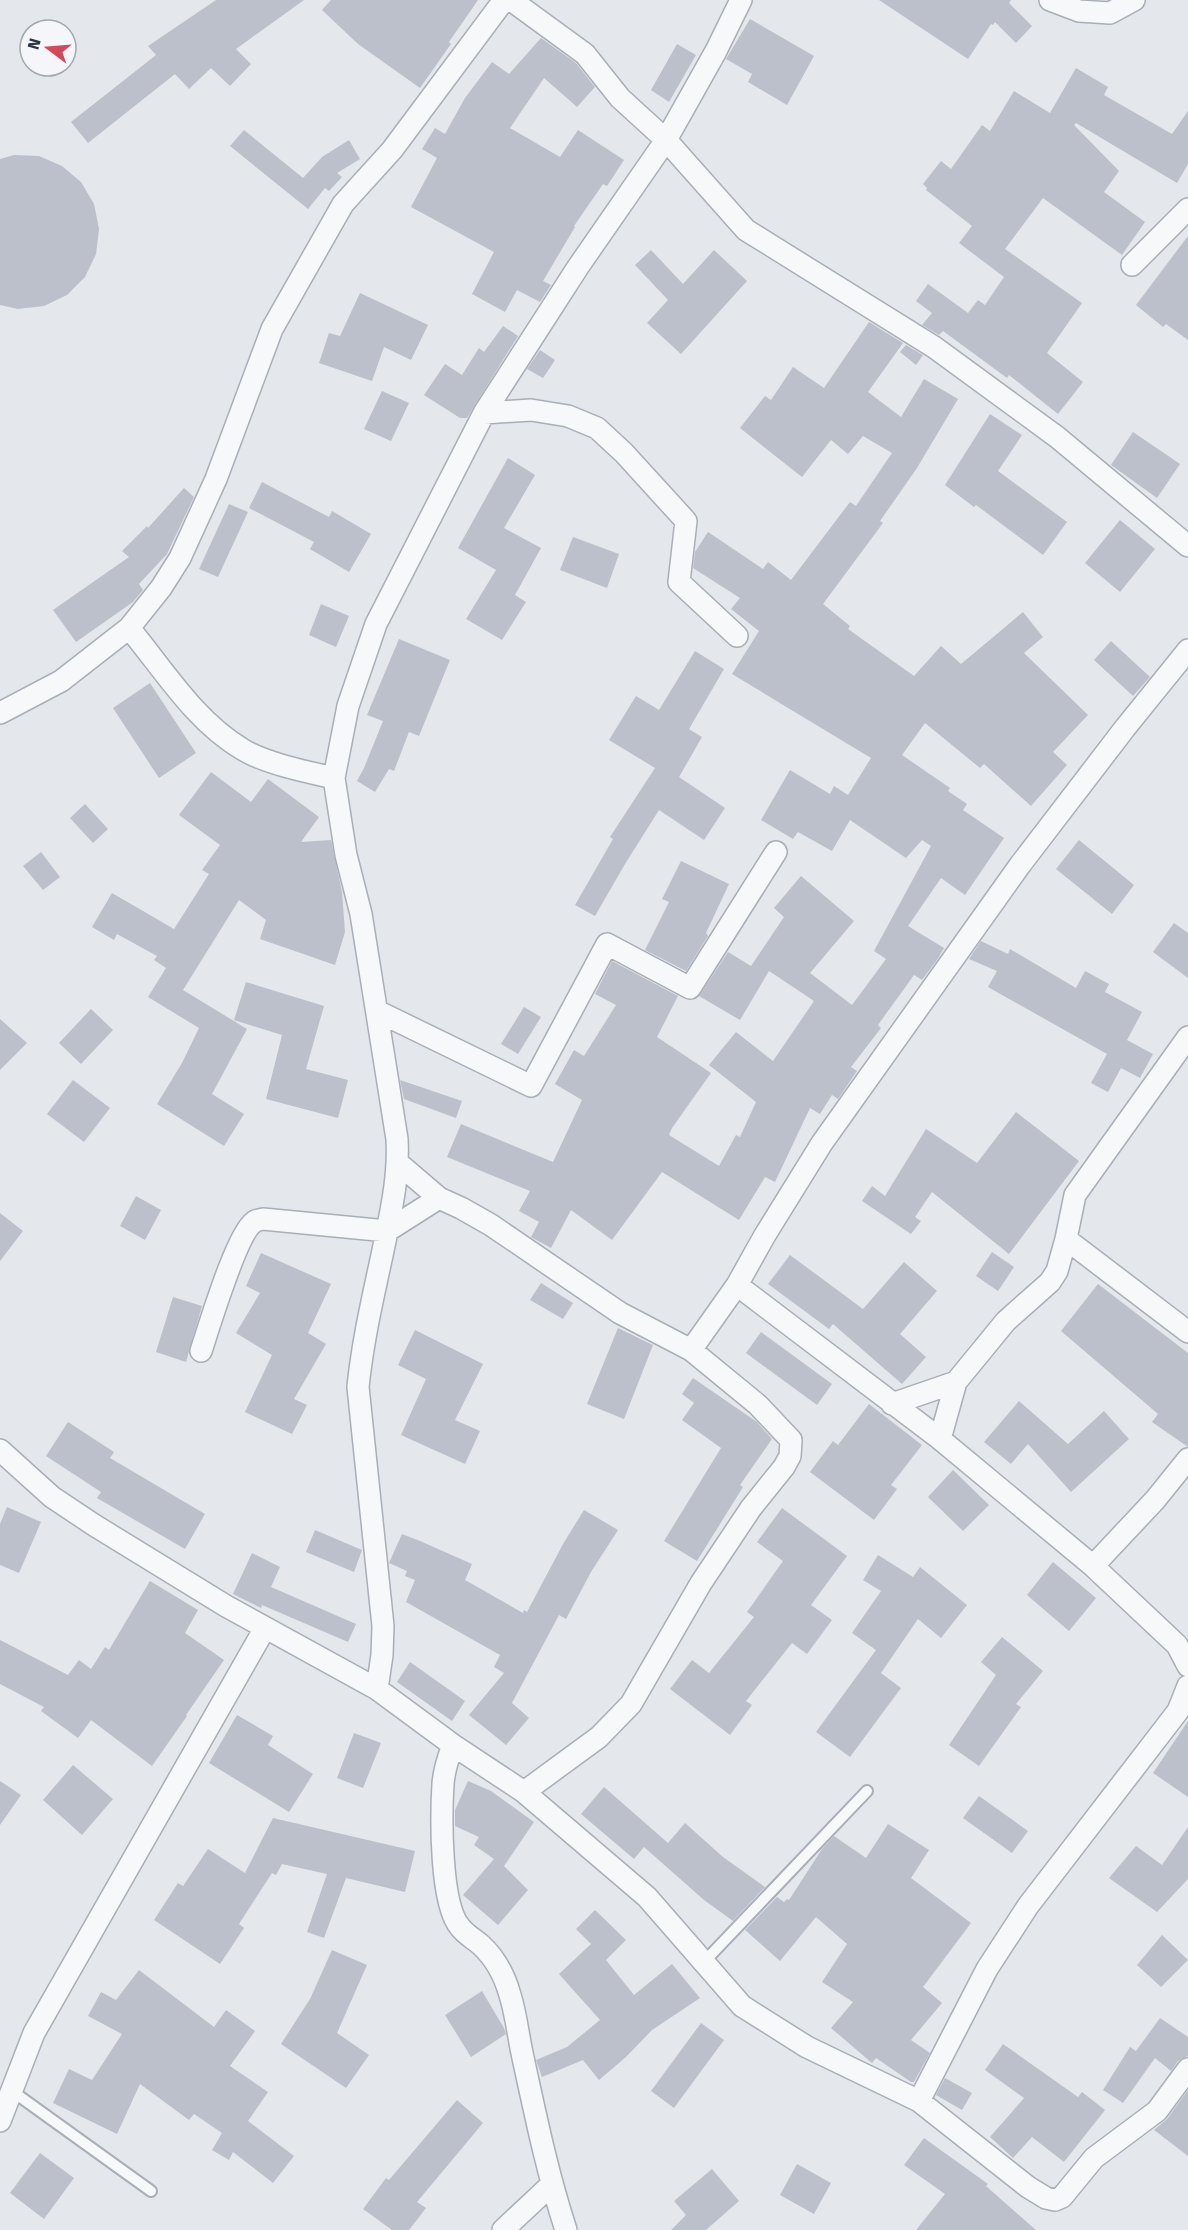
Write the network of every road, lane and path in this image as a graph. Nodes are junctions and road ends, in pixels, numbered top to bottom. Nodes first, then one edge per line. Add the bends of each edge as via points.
1 (504, 0) edge
2 (511, 0) edge
3 (741, 0) edge
4 (1050, 0) edge
5 (1134, 0) edge
6 (666, 140) junction
7 (1188, 208) edge
8 (1132, 265) dead end
9 (484, 413) junction
10 (1188, 546) edge
11 (129, 628) junction
12 (737, 636) dead end
13 (1188, 650) edge
14 (0, 712) edge
15 (334, 778) junction
16 (776, 852) dead end
17 (377, 1011) junction
18 (1188, 1037) edge
19 (398, 1163) junction
20 (439, 1198) junction
21 (387, 1231) junction
22 (1066, 1239) junction
23 (737, 1285) junction
24 (1188, 1332) edge
25 (691, 1350) junction
26 (201, 1351) dead end
27 (956, 1382) junction
28 (892, 1404) junction
29 (940, 1439) junction
30 (0, 1450) edge
31 (1188, 1459) edge
32 (1094, 1566) junction
33 (265, 1628) junction
34 (1188, 1666) edge
35 (1188, 1686) edge
36 (376, 1689) junction
37 (1183, 1716) edge
38 (453, 1745) junction
39 (867, 1791) dead end
40 (524, 1792) junction
41 (703, 1963) junction
42 (1188, 2069) edge
43 (12, 2091) junction
44 (919, 2101) junction
45 (0, 2121) edge
46 (551, 2185) junction
47 (151, 2191) dead end
48 (503, 2230) edge
49 (566, 2230) edge

1 - 11 street via 392,150 343,204 272,329 216,479 180,558
2 - 6 street via 585,54 620,98
3 - 6 street
4 - 5 street via 1079,11 1110,14
6 - 9 street
6 - 10 street via 746,230 934,347 1057,437
7 - 8 street
9 - 12 street via 531,410 568,416 597,428 686,521 679,582
9 - 15 street via 376,624 348,706
11 - 14 street via 61,681
11 - 15 street via 200,717 243,750 291,768
13 - 23 street via 1020,865 822,1143
15 - 17 street
16 - 17 street via 690,988 607,944 531,1086
17 - 19 street
18 - 22 street via 1075,1195
19 - 20 street
19 - 21 street
20 - 21 street
20 - 25 street via 491,1225 620,1313
21 - 26 street via 263,1219 253,1222 233,1260
21 - 36 street via 358,1387 383,1626
22 - 24 street
22 - 27 street via 1050,1282 1006,1321
23 - 25 street
23 - 28 street
25 - 40 street via 758,1405 791,1440 790,1456 701,1583 630,1704 599,1737
27 - 28 street
27 - 29 street
28 - 29 street
29 - 32 street
30 - 33 street via 52,1497
31 - 32 street
32 - 34 street via 1177,1645
33 - 36 street
33 - 43 street via 34,2033
35 - 37 street
36 - 38 street
37 - 44 street via 1028,1906 987,1969
38 - 40 street
38 - 46 street via 443,1783 448,1898 460,1927 496,1963 509,1991
39 - 41 lane
40 - 41 street via 647,1897
41 - 44 street via 742,2006 782,2033
42 - 44 street via 1157,2111 1094,2158 1056,2200 1028,2187
43 - 45 street
43 - 47 lane
46 - 48 street
46 - 49 street

